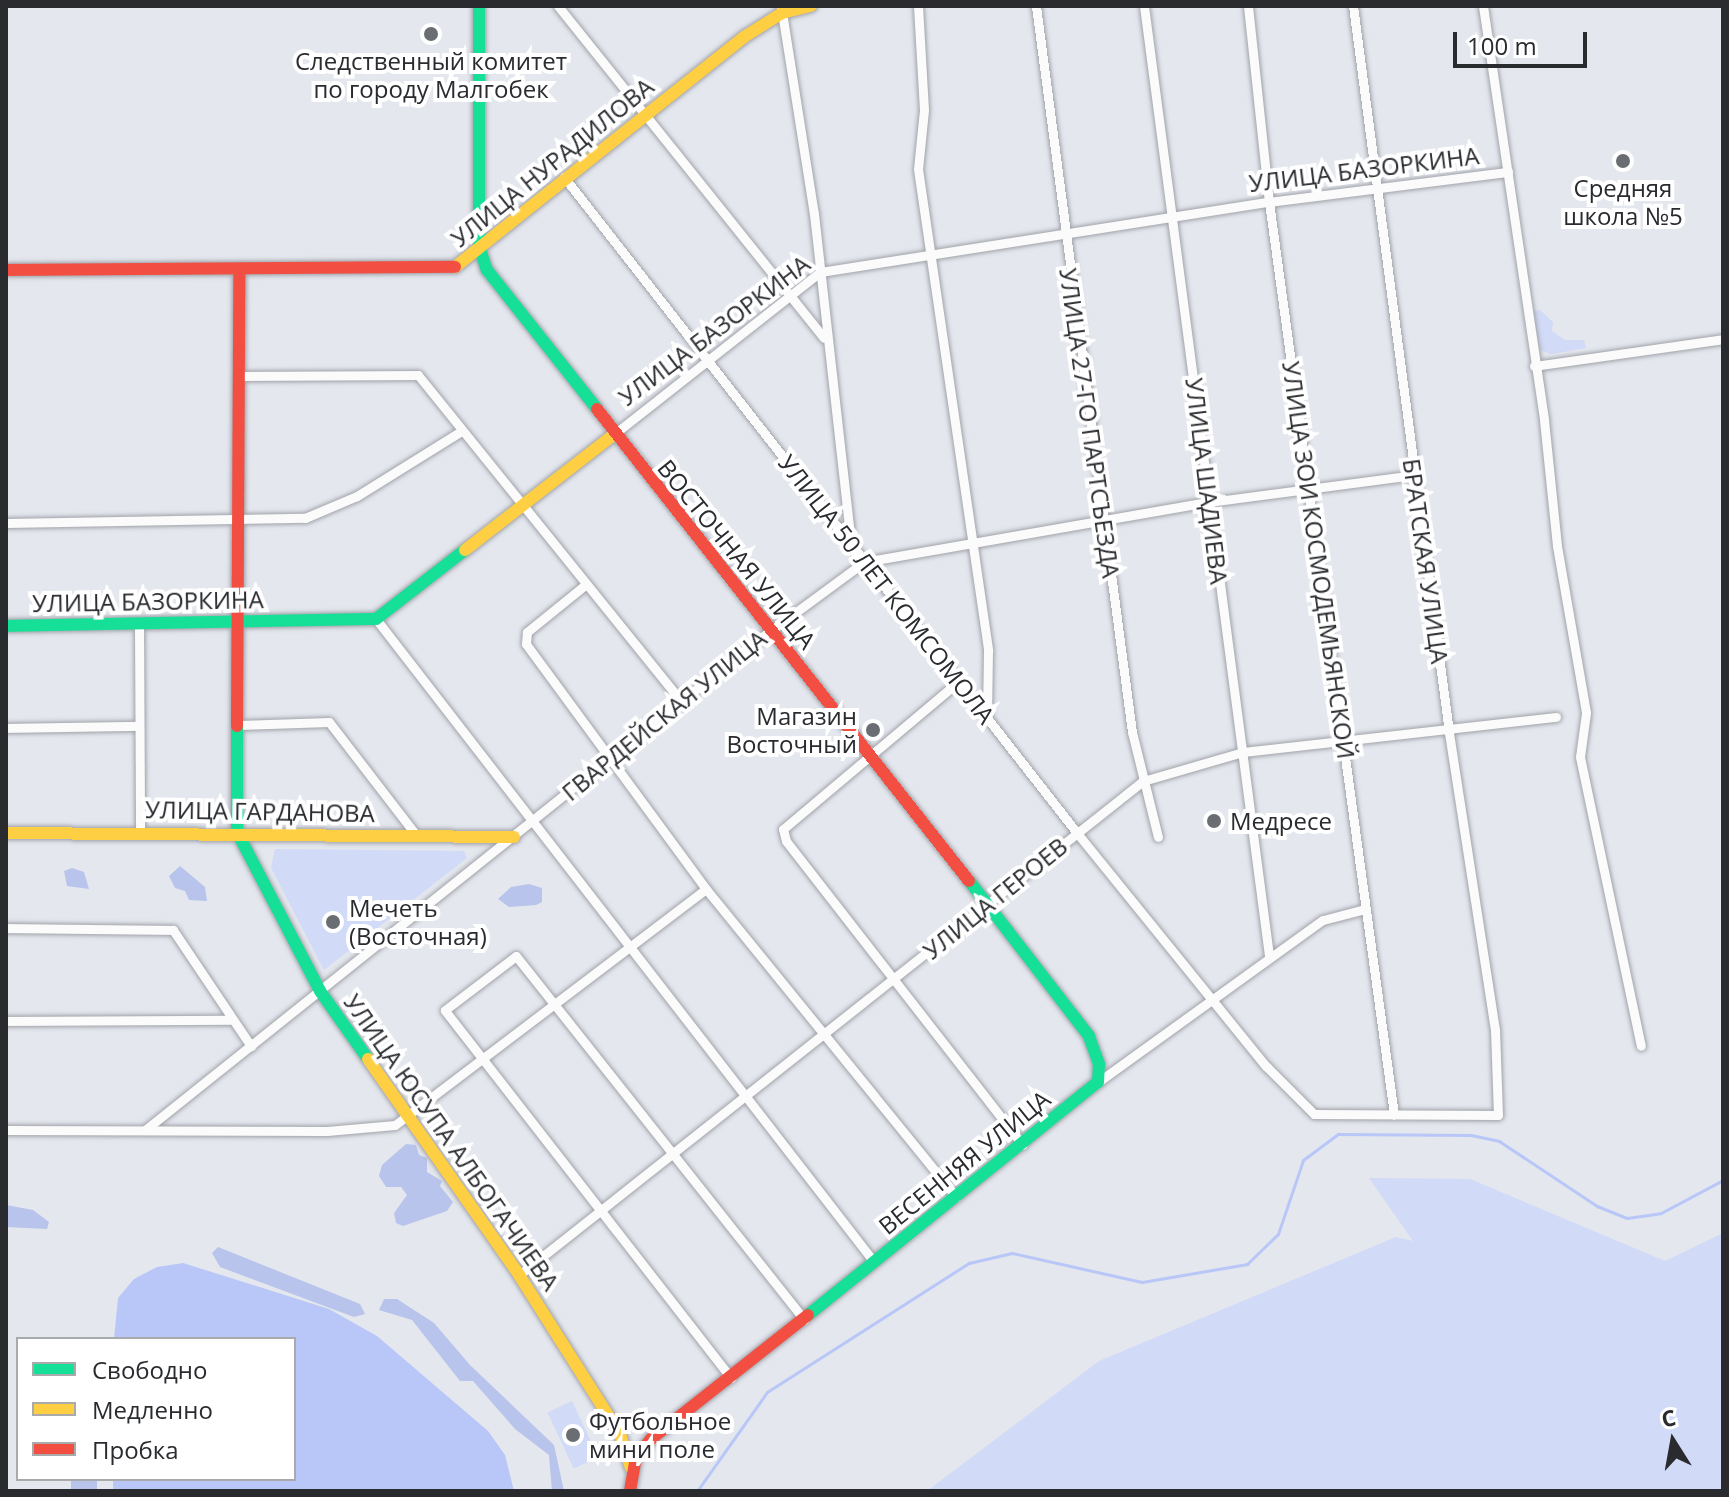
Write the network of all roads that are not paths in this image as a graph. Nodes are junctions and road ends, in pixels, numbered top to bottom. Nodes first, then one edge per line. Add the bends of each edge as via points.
1 (479, 6) edge
2 (558, 6) edge
3 (811, 6) edge
4 (918, 6) edge
5 (1036, 6) edge
6 (1144, 6) edge
7 (1248, 6) edge
8 (1353, 6) edge
9 (1483, 6) edge
10 (782, 9) edge
11 (642, 114) junction
12 (1508, 172) junction
13 (564, 177) junction
14 (1378, 189) junction
15 (1269, 202) junction
16 (1173, 217) junction
17 (1064, 234) junction
18 (479, 246) junction
19 (929, 254) junction
20 (462, 265) junction
21 (239, 269) junction
22 (6, 270) edge
23 (487, 270) junction
24 (820, 272) junction
25 (790, 295) junction
26 (824, 339) junction
27 (1723, 339) edge
28 (709, 359) junction
29 (1534, 366) junction
30 (240, 376) junction
31 (460, 432) junction
32 (613, 435) junction
33 (1414, 475) junction
34 (1311, 488) junction
35 (1209, 502) junction
36 (520, 508) junction
37 (240, 522) junction
38 (1103, 522) junction
39 (6, 523) edge
40 (972, 542) junction
41 (851, 547) junction
42 (864, 562) junction
43 (585, 585) junction
44 (376, 619) junction
45 (240, 622) junction
46 (139, 624) junction
47 (6, 626) edge
48 (770, 630) junction
49 (959, 681) junction
50 (681, 701) junction
51 (987, 715) junction
52 (1556, 717) dead end
53 (239, 725) junction
54 (139, 726) junction
55 (6, 728) edge
56 (1449, 732) junction
57 (1344, 741) junction
58 (1243, 752) junction
59 (869, 754) junction
60 (611, 757) junction
61 (1143, 781) junction
62 (530, 824) junction
63 (140, 831) junction
64 (237, 832) junction
65 (6, 833) edge
66 (1077, 833) junction
67 (416, 835) junction
68 (514, 837) junction
69 (1158, 837) dead end
70 (706, 889) junction
71 (986, 905) junction
72 (1365, 909) junction
73 (6, 928) edge
74 (628, 948) junction
75 (1269, 956) junction
76 (894, 978) junction
77 (320, 991) junction
78 (1212, 999) junction
79 (555, 1004) junction
80 (230, 1020) junction
81 (6, 1021) edge
82 (825, 1034) junction
83 (251, 1046) junction
84 (1641, 1046) dead end
85 (484, 1060) junction
86 (1098, 1082) junction
87 (746, 1098) junction
88 (1394, 1114) junction
89 (1498, 1115) joint
90 (409, 1118) junction
91 (6, 1130) edge
92 (145, 1130) junction
93 (1023, 1145) junction
94 (673, 1156) junction
95 (956, 1197) junction
96 (601, 1211) junction
97 (874, 1262) junction
98 (519, 1275) junction
99 (804, 1320) junction
100 (731, 1378) junction
101 (632, 1474) junction
102 (630, 1491) edge

1 - 18 street, ВОСТОЧНАЯ УЛИЦА
2 - 11 street
3 - 10 street, УЛИЦА НУРАДИЛОВА
4 - 19 street via 924,110 918,169
5 - 17 street, УЛИЦА 27-ГО ПАРТСЪЕЗДА
6 - 16 street, УЛИЦА ШАДИЕВА
7 - 15 street, УЛИЦА ЗОИ КОСМОДЕМЬЯНСКОЙ
8 - 14 street, БРАТСКАЯ УЛИЦА
9 - 12 street
10 - 11 street, УЛИЦА НУРАДИЛОВА
10 - 24 street
11 - 13 street, УЛИЦА НУРАДИЛОВА
11 - 25 street
12 - 14 street, УЛИЦА БАЗОРКИНА
12 - 29 street
13 - 18 street, УЛИЦА НУРАДИЛОВА
13 - 28 street, УЛИЦА 50 ЛЕТ КОМСОМОЛА
14 - 15 street, УЛИЦА БАЗОРКИНА
14 - 33 street, БРАТСКАЯ УЛИЦА
15 - 16 street, УЛИЦА БАЗОРКИНА
15 - 34 street, УЛИЦА ЗОИ КОСМОДЕМЬЯНСКОЙ
16 - 17 street, УЛИЦА БАЗОРКИНА
16 - 35 street, УЛИЦА ШАДИЕВА
17 - 19 street, УЛИЦА БАЗОРКИНА
17 - 38 street, УЛИЦА 27-ГО ПАРТСЪЕЗДА
18 - 20 street, УЛИЦА НУРАДИЛОВА
18 - 23 street, ВОСТОЧНАЯ УЛИЦА
19 - 24 street, УЛИЦА БАЗОРКИНА
19 - 40 street
20 - 21 street, УЛИЦА НУРАДИЛОВА
20 - 23 street
21 - 22 street, УЛИЦА НУРАДИЛОВА
21 - 30 street
23 - 32 street, ВОСТОЧНАЯ УЛИЦА
24 - 25 street, УЛИЦА БАЗОРКИНА
24 - 26 street
25 - 26 street
25 - 28 street, УЛИЦА БАЗОРКИНА
26 - 41 street
27 - 29 street
28 - 32 street, УЛИЦА БАЗОРКИНА
28 - 41 street, УЛИЦА 50 ЛЕТ КОМСОМОЛА
29 - 84 street via 1586,713 1580,757
30 - 31 street via 418,375
30 - 37 street
31 - 36 street
31 - 37 street via 357,496 305,518
32 - 36 street, УЛИЦА БАЗОРКИНА
32 - 48 street, ВОСТОЧНАЯ УЛИЦА
33 - 34 street, ГВАРДЕЙСКАЯ УЛИЦА
33 - 56 street, БРАТСКАЯ УЛИЦА
34 - 35 street, ГВАРДЕЙСКАЯ УЛИЦА
34 - 57 street, УЛИЦА ЗОИ КОСМОДЕМЬЯНСКОЙ
35 - 38 street, ГВАРДЕЙСКАЯ УЛИЦА
35 - 58 street, УЛИЦА ШАДИЕВА
36 - 43 street
36 - 44 street, УЛИЦА БАЗОРКИНА
37 - 39 street
37 - 45 street
38 - 40 street, ГВАРДЕЙСКАЯ УЛИЦА
38 - 61 street, УЛИЦА 27-ГО ПАРТСЪЕЗДА
40 - 42 street, ГВАРДЕЙСКАЯ УЛИЦА
40 - 51 street via 988,651
41 - 42 street, УЛИЦА 50 ЛЕТ КОМСОМОЛА
42 - 48 street, ГВАРДЕЙСКАЯ УЛИЦА
42 - 49 street, УЛИЦА 50 ЛЕТ КОМСОМОЛА
43 - 50 street
43 - 60 street via 524,638
44 - 45 street, УЛИЦА БАЗОРКИНА
44 - 62 street
45 - 46 street, УЛИЦА БАЗОРКИНА
45 - 53 street
46 - 47 street, УЛИЦА БАЗОРКИНА
46 - 54 street
48 - 50 street, ГВАРДЕЙСКАЯ УЛИЦА
48 - 59 street, ВОСТОЧНАЯ УЛИЦА
49 - 51 street, УЛИЦА 50 ЛЕТ КОМСОМОЛА
49 - 59 street
50 - 60 street, ГВАРДЕЙСКАЯ УЛИЦА
51 - 66 street, УЛИЦА 50 ЛЕТ КОМСОМОЛА
52 - 56 street, УЛИЦА ГЕРОЕВ
53 - 64 street
53 - 67 street via 329,722
54 - 55 street
54 - 63 street
56 - 57 street, УЛИЦА ГЕРОЕВ
56 - 89 street, БРАТСКАЯ УЛИЦА via 1495,1030
57 - 58 street, УЛИЦА ГЕРОЕВ
57 - 72 street, УЛИЦА ЗОИ КОСМОДЕМЬЯНСКОЙ
58 - 61 street, УЛИЦА ГЕРОЕВ
58 - 75 street, УЛИЦА ШАДИЕВА
59 - 71 street, ВОСТОЧНАЯ УЛИЦА
59 - 76 street via 783,829 786,841
60 - 62 street, ГВАРДЕЙСКАЯ УЛИЦА
60 - 70 street
61 - 66 street, УЛИЦА ГЕРОЕВ
61 - 69 street, УЛИЦА 27-ГО ПАРТСЪЕЗДА
62 - 68 street, ГВАРДЕЙСКАЯ УЛИЦА
62 - 74 street
63 - 64 street, УЛИЦА ГАРДАНОВА
63 - 65 street, УЛИЦА ГАРДАНОВА
64 - 67 street, УЛИЦА ГАРДАНОВА
64 - 77 street, УЛИЦА ЮСУПА АЛБОГАЧИЕВА
66 - 71 street, УЛИЦА ГЕРОЕВ
66 - 78 street, УЛИЦА 50 ЛЕТ КОМСОМОЛА
67 - 68 street, УЛИЦА ГАРДАНОВА
68 - 77 street, ГВАРДЕЙСКАЯ УЛИЦА
70 - 74 street
70 - 82 street
71 - 76 street, УЛИЦА ГЕРОЕВ
71 - 86 street, ВОСТОЧНАЯ УЛИЦА via 1089,1036 1099,1064
72 - 75 street, ВЕСЕННЯЯ УЛИЦА via 1323,920
72 - 88 street, УЛИЦА ЗОИ КОСМОДЕМЬЯНСКОЙ
73 - 80 street via 173,930
74 - 79 street
74 - 87 street
75 - 78 street, ВЕСЕННЯЯ УЛИЦА
76 - 82 street, УЛИЦА ГЕРОЕВ
76 - 93 street
77 - 83 street, ГВАРДЕЙСКАЯ УЛИЦА
77 - 90 street, УЛИЦА ЮСУПА АЛБОГАЧИЕВА
78 - 86 street, ВЕСЕННЯЯ УЛИЦА
78 - 88 street, УЛИЦА 50 ЛЕТ КОМСОМОЛА via 1266,1066 1314,1114
79 - 85 street
79 - 85 street via 516,956 445,1010
79 - 94 street
80 - 81 street
80 - 83 street
82 - 87 street, УЛИЦА ГЕРОЕВ
82 - 95 street
83 - 92 street, ГВАРДЕЙСКАЯ УЛИЦА
85 - 90 street
85 - 96 street
86 - 93 street, ВЕСЕННЯЯ УЛИЦА
87 - 94 street, УЛИЦА ГЕРОЕВ
87 - 97 street
88 - 89 street, УЛИЦА 50 ЛЕТ КОМСОМОЛА
90 - 92 street via 379,1129
90 - 98 street, УЛИЦА ЮСУПА АЛБОГАЧИЕВА
91 - 92 street
93 - 95 street, ВЕСЕННЯЯ УЛИЦА
94 - 96 street, УЛИЦА ГЕРОЕВ
94 - 99 street
95 - 97 street, ВЕСЕННЯЯ УЛИЦА
96 - 98 street, УЛИЦА ГЕРОЕВ
96 - 100 street
97 - 99 street, ВЕСЕННЯЯ УЛИЦА
98 - 101 street, УЛИЦА ЮСУПА АЛБОГАЧИЕВА via 620,1434
99 - 100 street, ВЕСЕННЯЯ УЛИЦА
100 - 101 street, ВЕСЕННЯЯ УЛИЦА via 645,1445
101 - 102 street, ВЕСЕННЯЯ УЛИЦА

